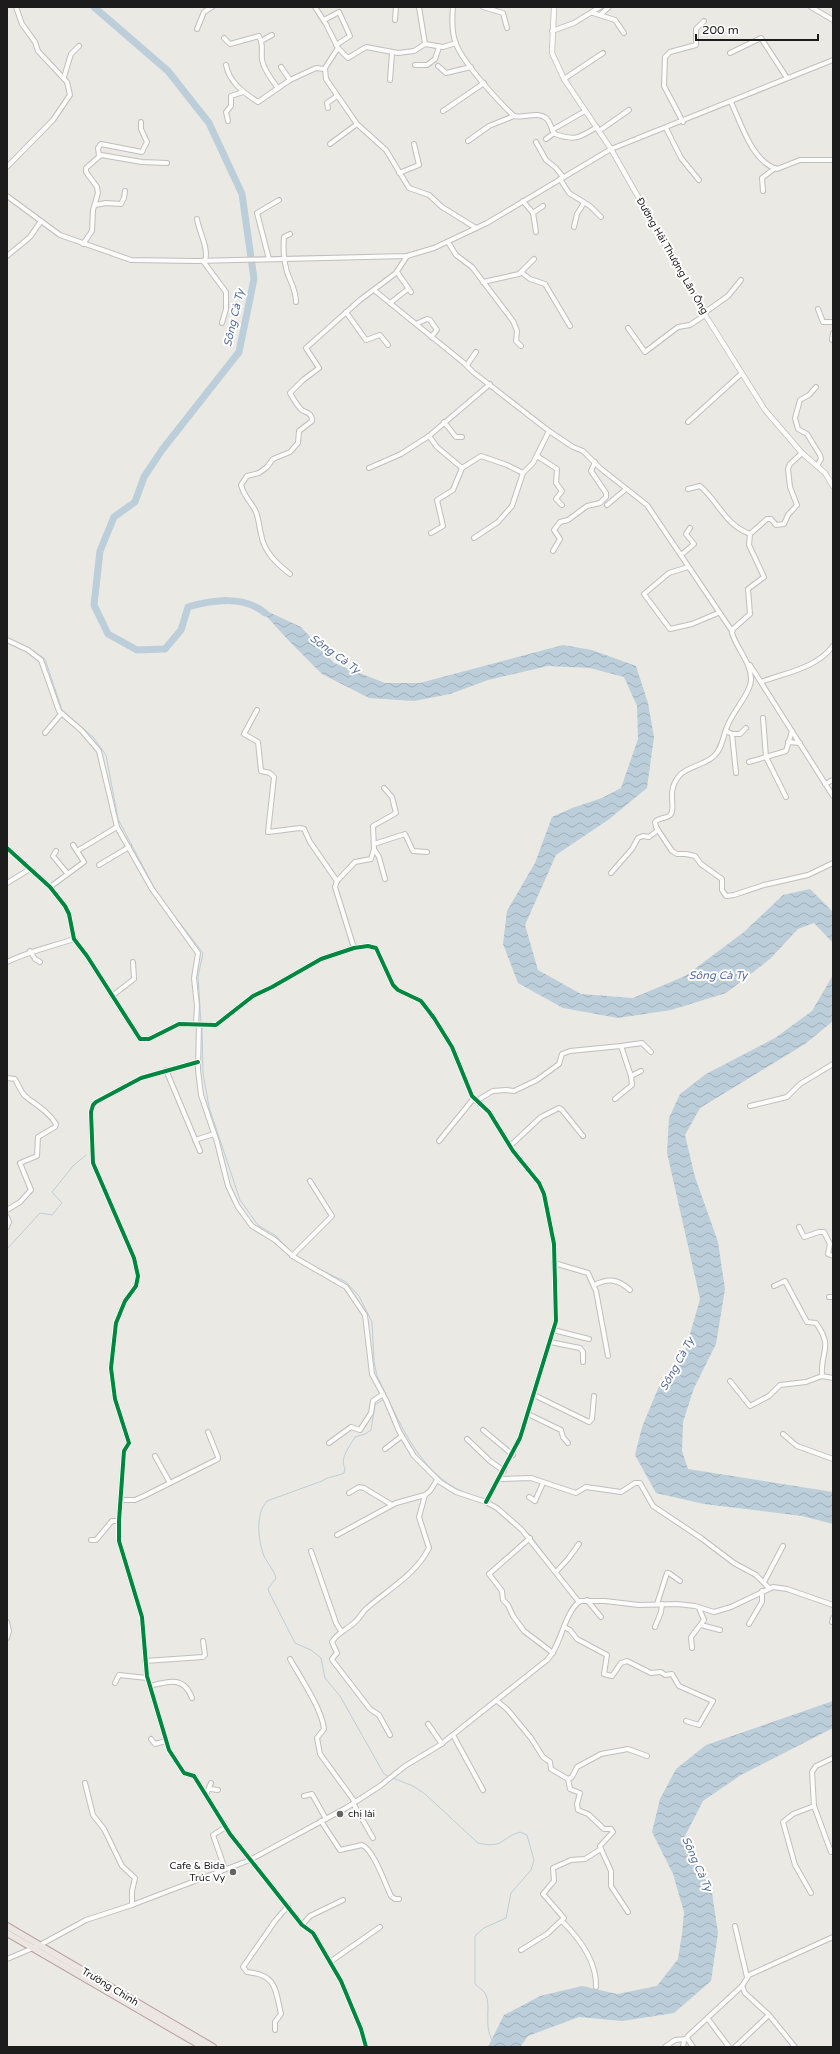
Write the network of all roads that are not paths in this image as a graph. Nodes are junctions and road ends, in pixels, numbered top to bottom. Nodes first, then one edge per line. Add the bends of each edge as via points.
1 (16, 7) edge
2 (212, 7) edge
3 (315, 7) edge
4 (396, 7) edge
5 (420, 7) edge
6 (453, 7) edge
7 (483, 7) edge
8 (554, 7) edge
9 (600, 7) edge
10 (609, 7) edge
11 (811, 7) edge
12 (593, 13) junction
13 (600, 15) junction
14 (324, 20) junction
15 (395, 20) dead end
16 (833, 20) edge
17 (704, 22) dead end
18 (507, 28) dead end
19 (197, 29) dead end
20 (552, 31) junction
21 (624, 33) dead end
22 (272, 34) dead end
23 (224, 38) dead end
24 (261, 41) junction
25 (456, 43) junction
26 (425, 44) junction
27 (78, 46) dead end
28 (337, 47) junction
29 (440, 47) junction
30 (392, 53) junction
31 (603, 53) dead end
32 (730, 53) dead end
33 (833, 60) edge
34 (226, 65) dead end
35 (415, 65) dead end
36 (438, 66) dead end
37 (281, 67) dead end
38 (471, 67) junction
39 (324, 69) junction
40 (64, 77) junction
41 (787, 78) junction
42 (564, 79) junction
43 (290, 80) junction
44 (390, 80) dead end
45 (484, 83) junction
46 (277, 87) junction
47 (243, 92) junction
48 (337, 96) junction
49 (732, 102) junction
50 (328, 108) dead end
51 (629, 110) dead end
52 (444, 111) dead end
53 (585, 111) junction
54 (514, 116) junction
55 (228, 121) dead end
56 (141, 122) dead end
57 (683, 122) junction
58 (357, 124) junction
59 (666, 128) junction
60 (598, 129) junction
61 (553, 132) junction
62 (546, 139) dead end
63 (468, 141) dead end
64 (536, 142) dead end
65 (330, 144) dead end
66 (414, 144) dead end
67 (610, 149) junction
68 (99, 156) junction
69 (833, 160) edge
70 (167, 163) dead end
71 (7, 167) edge
72 (775, 168) junction
73 (399, 173) junction
74 (561, 178) junction
75 (699, 180) dead end
76 (125, 191) dead end
77 (763, 191) dead end
78 (7, 196) edge
79 (279, 200) dead end
80 (523, 201) junction
81 (584, 203) junction
82 (95, 205) junction
83 (543, 206) dead end
84 (533, 213) junction
85 (601, 216) dead end
86 (197, 219) dead end
87 (41, 222) junction
88 (574, 227) dead end
89 (476, 228) junction
90 (536, 232) dead end
91 (290, 234) dead end
92 (448, 242) junction
93 (83, 244) junction
94 (7, 256) edge
95 (407, 256) junction
96 (285, 258) junction
97 (268, 259) junction
98 (534, 259) dead end
99 (204, 261) junction
100 (397, 272) junction
101 (521, 272) junction
102 (741, 280) dead end
103 (483, 282) junction
104 (374, 290) junction
105 (296, 302) dead end
106 (390, 303) junction
107 (818, 309) dead end
108 (346, 312) junction
109 (705, 314) junction
110 (222, 323) dead end
111 (833, 323) edge
112 (416, 324) junction
113 (570, 326) dead end
114 (628, 328) dead end
115 (833, 333) edge
116 (431, 337) junction
117 (832, 340) edge
118 (388, 345) dead end
119 (520, 346) dead end
120 (476, 352) dead end
121 (467, 365) junction
122 (741, 374) junction
123 (490, 384) junction
124 (816, 387) dead end
125 (444, 422) junction
126 (688, 422) dead end
127 (550, 430) junction
128 (429, 436) junction
129 (462, 437) dead end
130 (802, 453) junction
131 (537, 456) junction
132 (595, 462) junction
133 (817, 466) junction
134 (369, 468) dead end
135 (462, 468) junction
136 (523, 473) junction
137 (833, 486) edge
138 (626, 489) junction
139 (688, 489) dead end
140 (607, 504) dead end
141 (562, 505) dead end
142 (690, 528) dead end
143 (431, 533) dead end
144 (750, 534) junction
145 (474, 538) dead end
146 (553, 551) dead end
147 (681, 555) junction
148 (688, 567) junction
149 (290, 574) dead end
150 (718, 613) junction
151 (732, 631) junction
152 (7, 640) edge
153 (833, 646) edge
154 (746, 660) junction
155 (761, 682) junction
156 (257, 710) dead end
157 (61, 714) junction
158 (763, 718) dead end
159 (746, 728) dead end
160 (726, 731) junction
161 (792, 731) junction
162 (45, 733) dead end
163 (732, 734) junction
164 (788, 742) junction
165 (800, 743) junction
166 (766, 757) junction
167 (749, 762) dead end
168 (736, 773) dead end
169 (833, 780) edge
170 (825, 784) junction
171 (384, 788) dead end
172 (833, 796) edge
173 (786, 797) dead end
174 (117, 827) junction
175 (658, 830) junction
176 (73, 845) dead end
177 (374, 846) junction
178 (7, 848) edge
179 (129, 848) junction
180 (56, 851) dead end
181 (77, 851) junction
182 (427, 852) dead end
183 (833, 863) edge
184 (99, 865) dead end
185 (30, 870) junction
186 (67, 873) junction
187 (611, 873) dead end
188 (385, 879) dead end
189 (337, 881) junction
190 (7, 884) edge
191 (50, 887) junction
192 (74, 939) junction
193 (354, 948) junction
194 (30, 951) junction
195 (7, 962) edge
196 (40, 962) dead end
197 (133, 962) dead end
198 (112, 996) junction
199 (198, 1024) junction
200 (621, 1046) junction
201 (651, 1052) dead end
202 (198, 1062) junction
203 (833, 1065) edge
204 (166, 1070) junction
205 (642, 1071) dead end
206 (631, 1076) junction
207 (7, 1078) edge
208 (615, 1099) dead end
209 (475, 1100) junction
210 (750, 1106) dead end
211 (214, 1134) junction
212 (583, 1136) dead end
213 (195, 1140) junction
214 (439, 1141) dead end
215 (510, 1146) junction
216 (200, 1151) dead end
217 (310, 1181) dead end
218 (7, 1210) edge
219 (7, 1217) edge
220 (7, 1227) edge
221 (799, 1227) dead end
222 (294, 1254) junction
223 (833, 1256) edge
224 (554, 1263) junction
225 (594, 1285) junction
226 (774, 1286) dead end
227 (630, 1290) dead end
228 (554, 1330) junction
229 (589, 1339) dead end
230 (550, 1342) junction
231 (608, 1356) dead end
232 (583, 1362) dead end
233 (822, 1376) junction
234 (833, 1378) edge
235 (730, 1381) dead end
236 (383, 1394) junction
237 (534, 1395) junction
238 (594, 1396) dead end
239 (528, 1414) junction
240 (483, 1430) dead end
241 (208, 1432) dead end
242 (783, 1434) dead end
243 (402, 1436) junction
244 (467, 1439) dead end
245 (329, 1443) dead end
246 (568, 1443) dead end
247 (385, 1448) dead end
248 (513, 1454) junction
249 (155, 1456) dead end
250 (833, 1460) edge
251 (504, 1471) junction
252 (499, 1479) junction
253 (437, 1480) junction
254 (170, 1483) junction
255 (543, 1484) junction
256 (349, 1493) dead end
257 (425, 1495) junction
258 (529, 1497) dead end
259 (121, 1500) junction
260 (488, 1500) junction
261 (392, 1505) junction
262 (119, 1521) junction
263 (337, 1535) dead end
264 (530, 1538) junction
265 (91, 1540) dead end
266 (579, 1544) dead end
267 (783, 1546) dead end
268 (312, 1551) dead end
269 (556, 1572) junction
270 (680, 1580) dead end
271 (764, 1582) junction
272 (769, 1588) junction
273 (762, 1591) junction
274 (587, 1600) junction
275 (579, 1602) junction
276 (656, 1604) junction
277 (662, 1604) junction
278 (833, 1604) edge
279 (699, 1608) junction
280 (601, 1617) dead end
281 (7, 1622) edge
282 (750, 1624) dead end
283 (701, 1625) junction
284 (564, 1627) junction
285 (655, 1627) dead end
286 (720, 1630) dead end
287 (341, 1631) junction
288 (7, 1638) edge
289 (203, 1641) dead end
290 (692, 1648) dead end
291 (553, 1653) junction
292 (290, 1659) dead end
293 (145, 1661) junction
294 (147, 1678) junction
295 (116, 1683) dead end
296 (150, 1686) junction
297 (192, 1698) dead end
298 (497, 1701) junction
299 (686, 1720) dead end
300 (428, 1724) dead end
301 (390, 1735) dead end
302 (453, 1735) junction
303 (151, 1739) dead end
304 (166, 1741) junction
305 (442, 1744) junction
306 (647, 1756) dead end
307 (833, 1758) edge
308 (568, 1779) junction
309 (85, 1783) dead end
310 (212, 1783) dead end
311 (210, 1789) junction
312 (218, 1790) dead end
313 (483, 1790) dead end
314 (206, 1795) junction
315 (304, 1796) dead end
316 (354, 1803) junction
317 (814, 1806) junction
318 (324, 1820) junction
319 (226, 1827) junction
320 (373, 1838) dead end
321 (601, 1849) junction
322 (831, 1852) dead end
323 (250, 1860) junction
324 (225, 1869) junction
325 (811, 1893) dead end
326 (399, 1899) dead end
327 (343, 1900) dead end
328 (132, 1904) junction
329 (288, 1906) junction
330 (628, 1912) dead end
331 (562, 1921) junction
332 (302, 1925) junction
333 (7, 1926) edge
334 (735, 1926) dead end
335 (380, 1928) dead end
336 (7, 1933) edge
337 (833, 1936) edge
338 (40, 1945) junction
339 (31, 1948) junction
340 (521, 1950) dead end
341 (7, 1959) edge
342 (330, 1962) junction
343 (747, 1977) junction
344 (742, 1986) junction
345 (596, 1987) dead end
346 (769, 2015) junction
347 (708, 2019) junction
348 (275, 2030) dead end
349 (686, 2040) junction
350 (203, 2047) edge
351 (213, 2047) edge
352 (366, 2047) edge
353 (665, 2047) edge
354 (683, 2047) edge
355 (693, 2047) edge
356 (728, 2047) edge
357 (735, 2047) edge
358 (795, 2047) edge

1 - 40 street via 22,24 38,50
2 - 19 street via 204,12
3 - 14 street
4 - 15 street
5 - 26 street
6 - 25 street
7 - 18 street via 503,13
8 - 20 street, Đường Hải Thượng Lãn Ông
9 - 12 street
10 - 13 street
11 - 16 street
12 - 13 street
12 - 20 street
13 - 21 street via 615,20
14 - 28 street
14 - 28 street via 340,12 350,36
17 - 57 street via 696,29 696,45 670,52 665,57 664,86
20 - 42 street, Đường Hải Thượng Lãn Ông via 552,53
22 - 24 street
23 - 24 street via 230,44 259,36
24 - 46 street via 262,60 268,75
25 - 29 street
25 - 38 street
26 - 29 street
26 - 30 street via 414,51
27 - 40 street via 71,54
28 - 30 street via 347,58 366,47
28 - 39 street
29 - 35 street via 435,59 427,65
30 - 44 street
31 - 42 street
32 - 41 street via 761,38
33 - 41 street
34 - 47 street via 228,74
36 - 38 street via 446,73
37 - 43 street
38 - 45 street
39 - 43 street via 316,68
39 - 48 street via 325,76
40 - 71 street via 70,92 68,99 52,120
41 - 49 street
42 - 53 street, Đường Hải Thượng Lãn Ông
43 - 46 street
45 - 52 street
45 - 54 street
46 - 47 street via 259,102
47 - 55 street via 231,96 231,105 226,112
48 - 50 street via 327,103
48 - 58 street
49 - 57 street
49 - 72 street via 743,131 752,145 766,164
51 - 60 street
53 - 60 street, Đường Hải Thượng Lãn Ông
53 - 61 street
54 - 61 street via 543,117 548,120
54 - 63 street via 489,126
56 - 68 street via 141,129 147,142 142,152 101,144 98,148
57 - 59 street
58 - 65 street
58 - 73 street via 386,150
59 - 67 street
59 - 75 street via 681,158
60 - 61 street via 574,139
60 - 67 street, Đường Hải Thượng Lãn Ông
61 - 62 street
64 - 74 street via 546,160 556,168
66 - 73 street via 419,165
67 - 74 street
67 - 109 street, Đường Hải Thượng Lãn Ông
68 - 70 street
68 - 82 street via 85,169 98,190
69 - 72 street via 800,160
72 - 77 street via 762,178
73 - 89 street via 411,189 429,195 453,215
74 - 80 street
74 - 81 street via 569,193
76 - 82 street via 121,204
78 - 87 street
79 - 97 street via 257,213
80 - 84 street
80 - 89 street
81 - 85 street
81 - 88 street via 577,214
82 - 93 street via 92,231
83 - 84 street
84 - 90 street
86 - 99 street via 206,253
87 - 93 street via 60,235
87 - 94 street via 30,237
89 - 92 street
91 - 96 street via 284,237
92 - 95 street
92 - 103 street via 456,255 472,267
93 - 99 street via 131,260
95 - 96 street
95 - 100 street
96 - 97 street
96 - 105 street
97 - 99 street
98 - 101 street
99 - 110 street via 226,292 226,309
100 - 104 street
100 - 106 street via 410,290
101 - 103 street
101 - 113 street via 530,279 545,284
102 - 109 street via 728,296
103 - 119 street via 514,321 517,330 516,341
104 - 106 street
104 - 108 street
106 - 112 street
107 - 111 street via 822,321
108 - 118 street via 366,340 378,335
108 - 149 street via 306,348 319,368 290,392 302,409 312,417 312,421 299,431 298,443 290,452 273,459 259,473 247,476 241,485 249,504 256,512 261,536 269,554
109 - 114 street via 690,325 678,327 645,352
109 - 122 street, Đường Hải Thượng Lãn Ông
112 - 116 street
112 - 116 street via 427,318 430,320 437,330
115 - 117 street
116 - 121 street
120 - 121 street
121 - 123 street
122 - 126 street
122 - 130 street, Đường Hải Thượng Lãn Ông via 772,419
123 - 125 street
123 - 127 street
124 - 133 street via 800,400 795,419 798,430 807,434 820,455 821,459
125 - 128 street
125 - 129 street via 456,437
127 - 131 street
127 - 132 street via 583,451
128 - 134 street via 401,454
128 - 135 street via 437,447
130 - 133 street, Đường Hải Thượng Lãn Ông
130 - 144 street via 788,469 796,507 784,524 776,525 768,518
131 - 136 street
131 - 141 street via 557,469 556,482 562,491 556,499
132 - 138 street
132 - 146 street via 591,471 604,489 606,497 600,503 587,506 568,520 560,522 554,530 560,539
133 - 137 street, Đường Hải Thượng Lãn Ông via 827,475
135 - 136 street via 481,456
135 - 143 street via 452,490 437,500 443,526
136 - 145 street via 512,506 498,522
138 - 140 street
138 - 147 street via 652,510
139 - 144 street via 700,486 725,518 738,530
142 - 147 street via 686,534 694,544
144 - 151 street via 749,545 764,577 748,588 750,614
147 - 148 street
148 - 150 street
148 - 150 street via 669,573 644,594 670,628 692,624
150 - 151 street
151 - 154 street
152 - 157 street via 28,650 41,660
153 - 155 street via 814,663
154 - 155 street
154 - 160 street via 751,682
155 - 161 street
156 - 189 street via 244,734 258,742 261,771 274,777 268,832 302,828
157 - 162 street
157 - 174 street via 82,731 101,754
158 - 166 street
159 - 163 street via 741,734
160 - 163 street
160 - 175 street via 715,756 679,776 671,789 672,812 669,816 656,820
161 - 164 street
161 - 165 street
163 - 168 street
164 - 165 street
164 - 166 street via 783,753
165 - 170 street
166 - 167 street
166 - 173 street
169 - 170 street
170 - 172 street
171 - 177 street via 392,796 397,812 372,827
174 - 179 street
174 - 181 street
175 - 183 street via 674,853 694,856 722,879 722,890 726,896 808,875
175 - 187 street via 648,838 638,838
176 - 181 street
177 - 182 street via 405,834 412,850
177 - 188 street
177 - 189 street via 370,860 356,861
178 - 185 street
179 - 184 street
179 - 199 street via 152,889 198,953 194,978
180 - 186 street via 53,856
181 - 186 street via 84,862
185 - 190 street
185 - 191 street
186 - 191 street
189 - 193 street via 335,893
191 - 192 street via 68,910
192 - 194 street via 56,946
192 - 198 street
193 - 199 street via 321,959 253,996 216,1025
193 - 209 street via 376,948 393,985 423,1003 452,1047
194 - 195 street
194 - 196 street
197 - 198 street via 134,979
198 - 199 street via 138,1037 142,1039 149,1039 176,1024
199 - 202 street
200 - 201 street via 642,1043
200 - 206 street
200 - 209 street via 565,1052 560,1057 559,1064 537,1080 514,1092 493,1091
202 - 204 street
202 - 211 street via 201,1097
203 - 210 street via 800,1084 787,1097
204 - 213 street
204 - 259 street via 141,1078 96,1102 91,1112 94,1168 134,1258 138,1276 136,1286 125,1301 116,1323 111,1368 112,1387 129,1443 124,1451
205 - 206 street
206 - 208 street via 632,1085
207 - 218 street via 15,1079 25,1096 47,1111 56,1124 53,1129 38,1137 36,1156 20,1163 31,1190 20,1202
209 - 214 street
209 - 215 street via 489,1112
211 - 213 street
211 - 222 street via 228,1186 238,1207 252,1226
212 - 215 street via 559,1108 541,1117
213 - 216 street
215 - 224 street via 542,1188 553,1241
217 - 222 street via 332,1216
219 - 220 street
221 - 223 street via 804,1237 823,1232 830,1244 828,1254
222 - 236 street via 345,1286 362,1309 372,1374
224 - 225 street via 586,1272
224 - 228 street via 557,1316
225 - 227 street via 612,1279 621,1282
225 - 231 street
226 - 233 street via 785,1281 807,1322 816,1323 819,1327 826,1344
228 - 229 street
228 - 230 street
230 - 232 street via 582,1350
230 - 237 street
233 - 234 street
233 - 235 street via 806,1382 780,1385 769,1396 750,1406
236 - 243 street
236 - 245 street via 373,1401 371,1413 360,1430 351,1427
237 - 238 street via 589,1422 592,1419
237 - 239 street
239 - 246 street via 561,1430
239 - 248 street
240 - 248 street
241 - 254 street via 218,1459
242 - 250 street via 797,1446
243 - 247 street
243 - 253 street via 414,1456
244 - 251 street
248 - 251 street
249 - 254 street
251 - 252 street
252 - 255 street via 529,1478
252 - 260 street
253 - 257 street
253 - 260 street via 454,1491
254 - 259 street via 138,1499
255 - 258 street via 537,1499 532,1501
255 - 271 street via 576,1493 586,1487 621,1492 635,1483 640,1483 653,1506
256 - 261 street via 359,1487 364,1488
257 - 261 street
257 - 287 street via 419,1517 429,1548 422,1561 367,1608 355,1623
259 - 262 street
260 - 264 street
261 - 263 street
262 - 265 street via 112,1521 96,1540
262 - 293 street via 120,1541 142,1617
264 - 269 street
264 - 291 street via 489,1574 502,1591 503,1600 524,1631
266 - 269 street
267 - 271 street
268 - 287 street
269 - 275 street
270 - 276 street via 667,1573
271 - 272 street
272 - 273 street
272 - 278 street via 787,1588
273 - 279 street via 719,1611
273 - 282 street via 762,1602
274 - 275 street
274 - 276 street
274 - 280 street
275 - 284 street
276 - 277 street
277 - 279 street
277 - 285 street
279 - 283 street via 704,1617
281 - 288 street
283 - 286 street
283 - 290 street via 691,1637
284 - 291 street
284 - 299 street via 577,1638 607,1655 604,1674 612,1676 621,1663 627,1661 651,1673 672,1674 680,1686 713,1701 699,1725
287 - 301 street via 332,1642 337,1653 332,1657 333,1661 370,1709 379,1715
289 - 293 street via 203,1657
291 - 298 street
292 - 316 street via 306,1684 322,1718 324,1730 317,1738 319,1752
293 - 294 street
294 - 295 street via 119,1675
294 - 296 street
296 - 297 street via 163,1682 178,1683 188,1688
296 - 304 street
298 - 302 street
298 - 308 street via 531,1738 544,1758 550,1762 551,1769
300 - 305 street
302 - 305 street
302 - 313 street
303 - 304 street via 155,1744
304 - 314 street via 183,1771 194,1776
305 - 316 street via 405,1766
306 - 308 street via 628,1748 601,1754 577,1767 573,1776
307 - 317 street via 812,1770
308 - 321 street via 571,1789 580,1793 578,1810 588,1814 604,1829 612,1831 600,1846
309 - 328 street via 92,1813 104,1829 122,1866 135,1878
310 - 311 street
311 - 312 street
311 - 314 street
314 - 319 street
315 - 318 street via 312,1794
316 - 318 street
316 - 320 street
317 - 322 street
317 - 325 street via 793,1814 783,1822 795,1865
318 - 323 street
318 - 326 street via 340,1850 362,1845 365,1847 391,1896
319 - 323 street
319 - 324 street via 213,1836
321 - 330 street via 611,1871 611,1886
321 - 331 street via 585,1859 570,1860 553,1868 554,1881 543,1894 563,1915
323 - 324 street
323 - 329 street
324 - 328 street
327 - 332 street via 310,1916
328 - 338 street via 83,1921
329 - 332 street
329 - 348 street via 243,1967 247,1972 264,1975 275,1987 281,2014 275,2022
331 - 340 street
331 - 345 street via 588,1956
332 - 342 street via 313,1932
333 - 338 highway, Trường Chinh
334 - 343 street
335 - 342 street
336 - 339 highway, Trường Chinh
337 - 343 street
338 - 339 street
338 - 351 highway, Trường Chinh
339 - 341 street
339 - 350 highway, Trường Chinh
342 - 352 street via 354,2011
343 - 344 street
344 - 346 street via 745,1993
344 - 347 street
346 - 357 street
346 - 358 street
347 - 349 street
347 - 356 street
349 - 353 street via 675,2040
349 - 354 street
349 - 355 street

